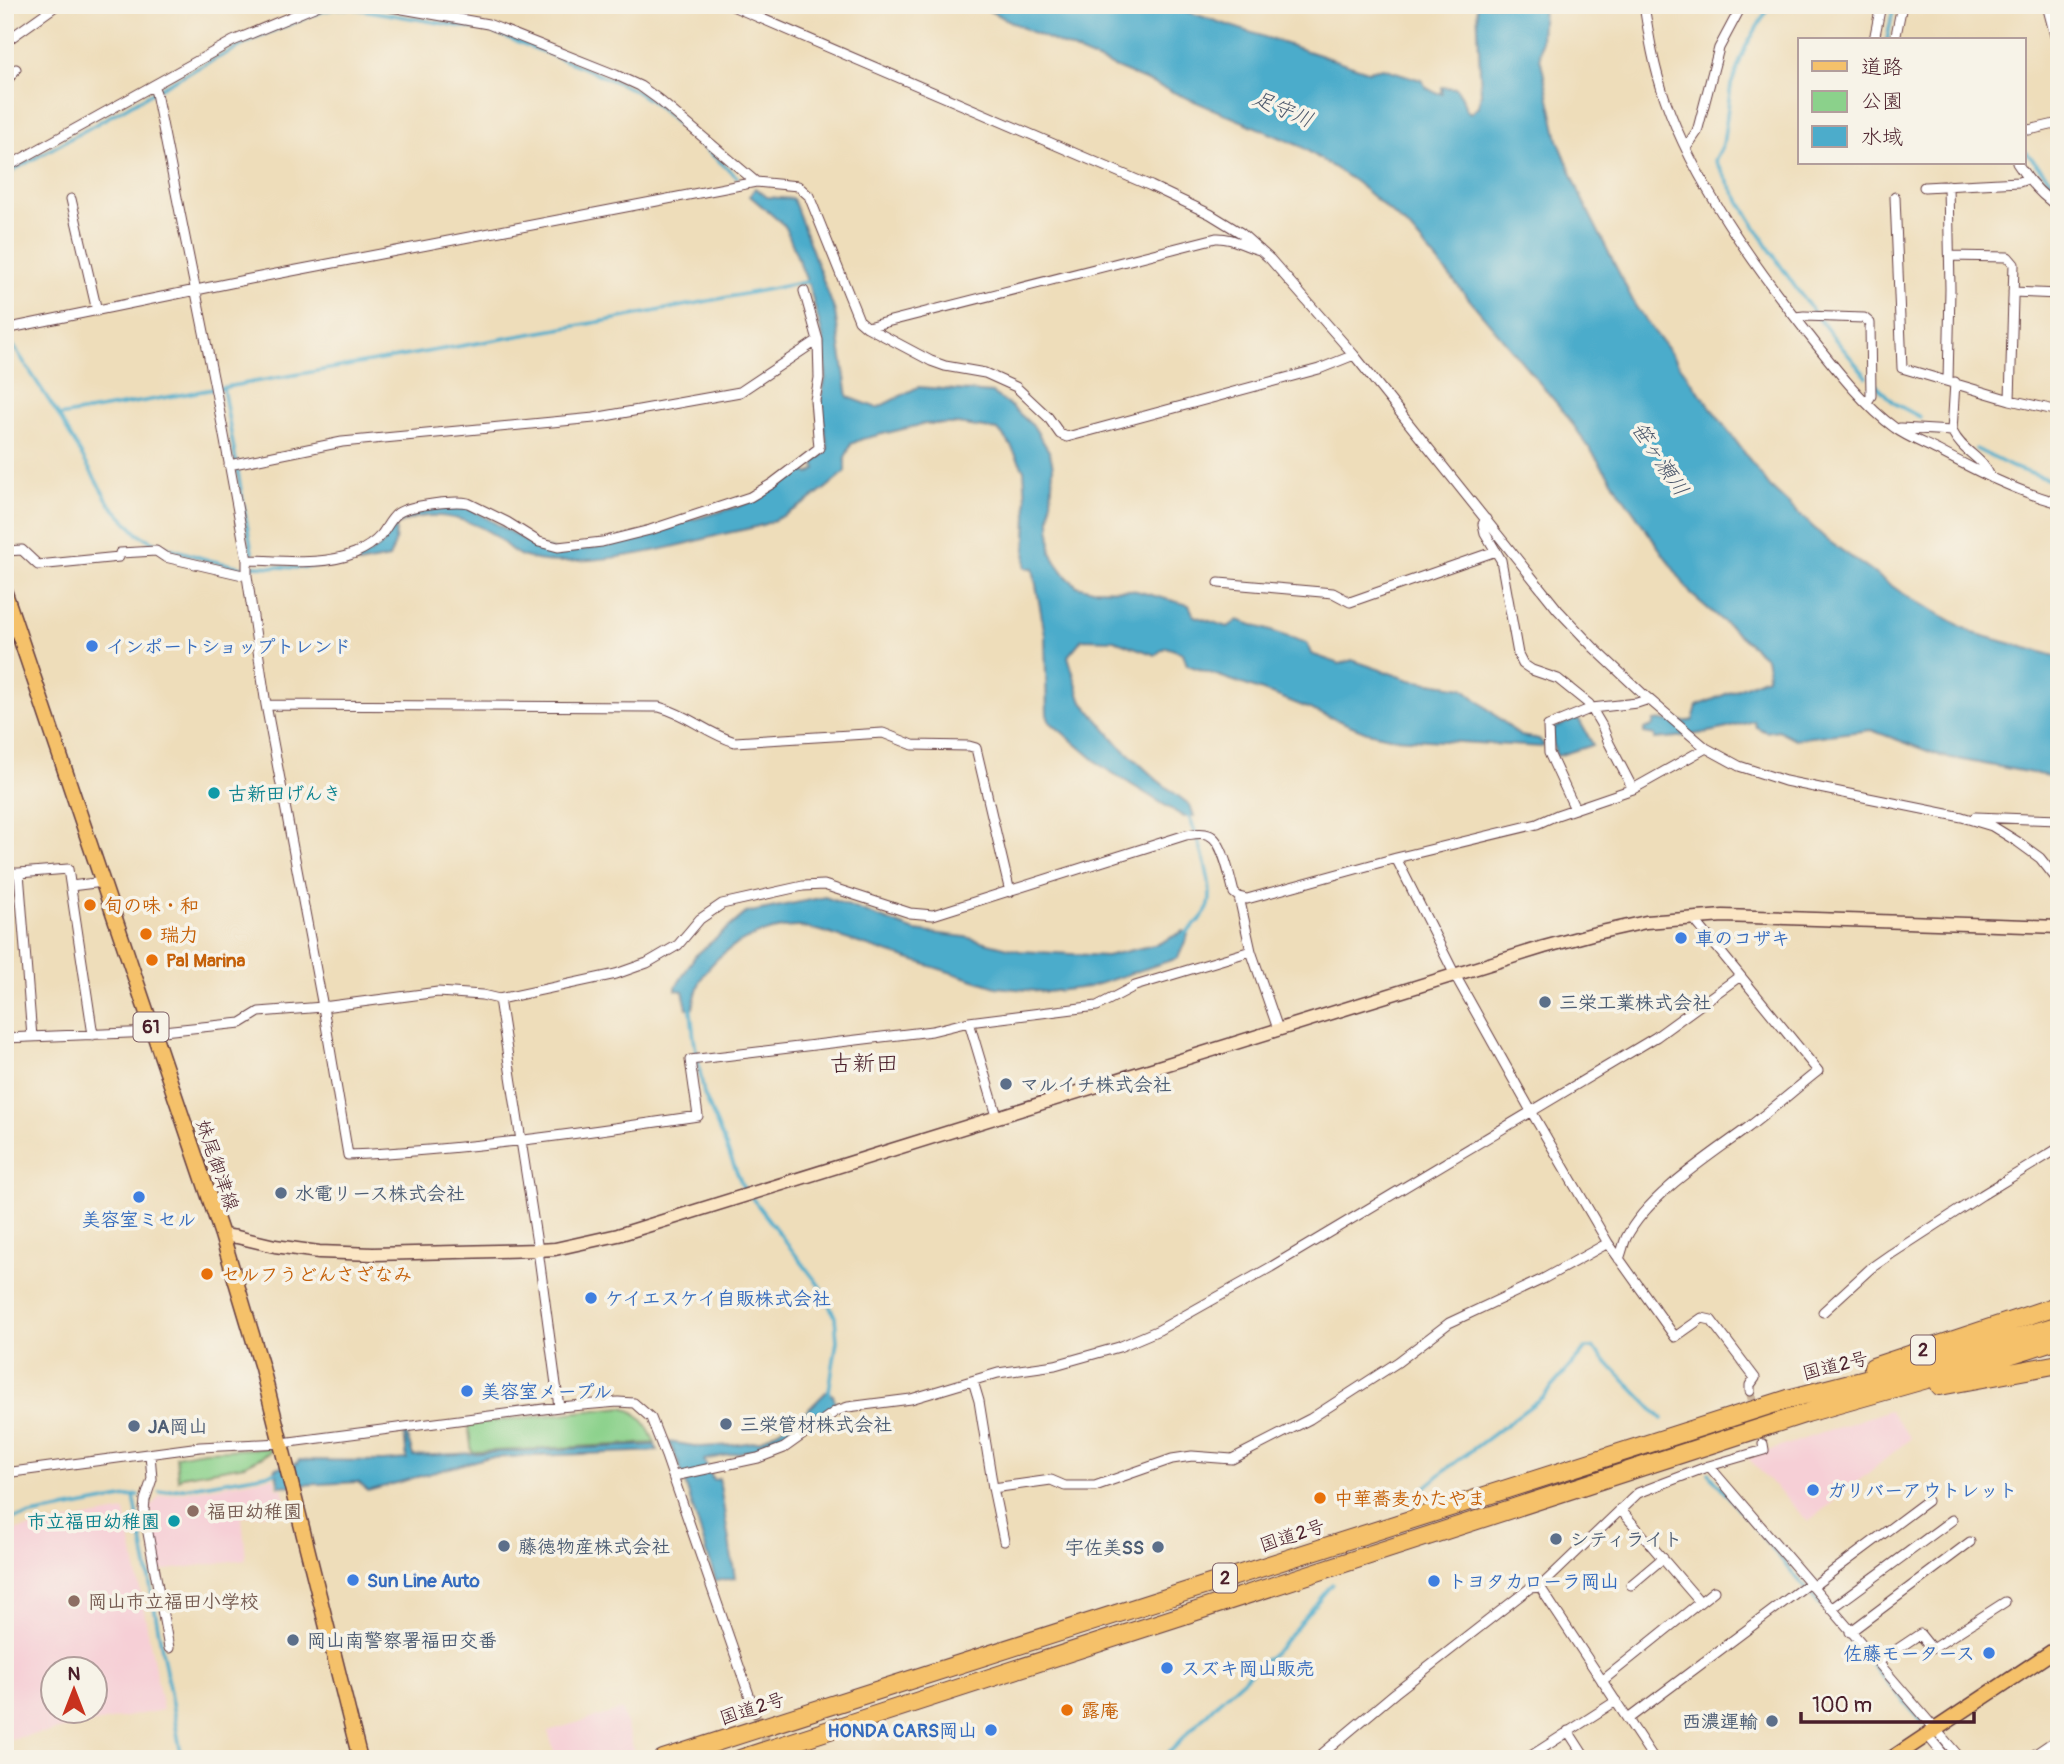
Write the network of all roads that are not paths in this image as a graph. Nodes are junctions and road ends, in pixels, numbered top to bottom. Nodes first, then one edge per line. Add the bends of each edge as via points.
1 (57, 5) edge
2 (319, 5) edge
3 (380, 5) edge
4 (730, 5) edge
5 (1644, 5) edge
6 (1742, 5) edge
7 (1881, 5) edge
8 (1902, 5) edge
9 (2047, 5) edge
10 (1874, 38) edge
11 (1895, 38) edge
12 (5, 42) edge
13 (2059, 51) edge
14 (16, 69) dead end
15 (5, 83) edge
16 (154, 89) junction
17 (2059, 122) edge
18 (2025, 129) edge
19 (1686, 148) junction
20 (2018, 164) edge
21 (5, 168) edge
22 (2027, 179) junction
23 (756, 182) junction
24 (1948, 185) junction
25 (1924, 187) dead end
26 (1895, 197) dead end
27 (71, 199) dead end
28 (2059, 207) edge
29 (1262, 250) junction
30 (1950, 256) junction
31 (804, 290) dead end
32 (195, 291) junction
33 (2013, 292) junction
34 (2059, 294) edge
35 (97, 311) junction
36 (1795, 317) junction
37 (867, 327) junction
38 (6, 328) edge
39 (818, 340) junction
40 (1354, 355) junction
41 (1952, 382) junction
42 (2010, 400) junction
43 (1867, 402) junction
44 (2059, 411) edge
45 (1895, 428) junction
46 (1952, 431) junction
47 (234, 464) junction
48 (1991, 478) junction
49 (2059, 503) edge
50 (1486, 519) junction
51 (5, 551) edge
52 (1496, 551) junction
53 (249, 565) junction
54 (1219, 583) dead end
55 (5, 593) edge
56 (1652, 701) junction
57 (266, 705) junction
58 (1592, 708) junction
59 (1706, 748) junction
60 (1633, 789) junction
61 (1575, 808) junction
62 (1962, 817) junction
63 (2059, 820) edge
64 (1396, 859) junction
65 (5, 873) edge
66 (19, 873) junction
67 (103, 882) junction
68 (2059, 882) edge
69 (71, 886) junction
70 (1010, 892) junction
71 (1239, 897) junction
72 (1693, 918) junction
73 (2059, 926) edge
74 (1251, 951) junction
75 (1455, 975) junction
76 (1740, 976) junction
77 (499, 999) junction
78 (323, 1007) junction
79 (969, 1022) junction
80 (1278, 1029) junction
81 (153, 1032) junction
82 (93, 1035) junction
83 (32, 1037) junction
84 (5, 1038) edge
85 (1531, 1111) junction
86 (997, 1116) junction
87 (522, 1141) junction
88 (2059, 1148) edge
89 (222, 1235) junction
90 (1608, 1243) junction
91 (538, 1250) junction
92 (1619, 1259) junction
93 (2059, 1306) edge
94 (1823, 1312) dead end
95 (2059, 1325) edge
96 (2059, 1339) edge
97 (2059, 1364) edge
98 (973, 1381) junction
99 (1750, 1391) tunnel mouth
100 (1788, 1399) junction
101 (559, 1407) junction
102 (1807, 1413) junction
103 (282, 1443) junction
104 (1763, 1444) dead end
105 (150, 1454) junction
106 (1709, 1466) junction
107 (5, 1473) edge
108 (674, 1476) junction
109 (993, 1488) junction
110 (1927, 1501) dead end
111 (1620, 1509) junction
112 (1952, 1520) dead end
113 (1004, 1541) dead end
114 (1970, 1542) dead end
115 (1663, 1558) junction
116 (1631, 1585) dead end
117 (1808, 1586) junction
118 (1540, 1587) junction
119 (1714, 1591) dead end
120 (1700, 1602) junction
121 (2006, 1602) dead end
122 (1831, 1609) junction
123 (1850, 1632) junction
124 (2059, 1647) edge
125 (169, 1648) dead end
126 (1878, 1662) junction
127 (1602, 1681) junction
128 (1616, 1701) junction
129 (755, 1712) tunnel mouth
130 (1628, 1719) junction
131 (1568, 1731) junction
132 (1931, 1732) junction
133 (2059, 1738) edge
134 (360, 1759) edge
135 (663, 1759) edge
136 (740, 1759) edge
137 (1316, 1759) edge
138 (1526, 1759) edge
139 (1586, 1759) edge
140 (1654, 1759) edge
141 (1891, 1759) edge
142 (1947, 1759) edge
143 (1961, 1759) edge
144 (2028, 1759) edge

1 - 12 street
2 - 16 street via 233,41
3 - 23 street via 488,24 640,86
4 - 29 street via 1151,186 1210,214
5 - 19 street via 1665,98
6 - 19 street via 1719,48 1697,132
7 - 10 street
8 - 11 street
9 - 13 street
14 - 15 street
16 - 21 street
16 - 32 street
17 - 18 street
19 - 36 street via 1735,231
20 - 22 street
22 - 24 street
22 - 28 street
23 - 32 street
23 - 37 street via 798,186 809,196 859,320
24 - 25 street
24 - 30 street
26 - 41 street via 1902,368
27 - 35 street
29 - 37 street via 1227,237 1216,238
29 - 40 street
30 - 33 street via 2008,257 2014,264
30 - 41 street
31 - 39 street
32 - 35 street
32 - 47 street
33 - 34 street
33 - 42 street
35 - 38 street
36 - 43 street
36 - 43 street via 1864,318 1870,323 1871,396
37 - 40 street via 931,361 985,373 1016,387 1067,437 1319,369
39 - 47 street via 740,392 594,418 342,442
39 - 53 street via 815,400 820,448 739,502 634,535 558,547 539,542 468,503 435,505 400,511 375,541 345,556
40 - 50 street
41 - 42 street
41 - 46 street
42 - 44 street
43 - 45 street
45 - 46 street
45 - 48 street
46 - 48 street via 1959,445 1985,465
47 - 53 street
48 - 49 street
50 - 52 street via 1485,533
50 - 56 street via 1558,610
51 - 53 street via 22,550 38,565 156,551 165,557
52 - 54 street via 1350,602 1333,593
52 - 58 street via 1523,664 1570,687
53 - 57 street
55 - 67 main road, 妹尾御津線 / 61
56 - 58 street
56 - 59 street
57 - 70 street via 659,707 679,712 735,742 883,733 913,745 969,746 976,748
57 - 78 street
58 - 60 street
58 - 61 street via 1548,726 1548,743
59 - 60 street
59 - 62 street via 1740,766 1785,781
60 - 61 street
61 - 64 street via 1537,824
62 - 63 street
62 - 68 street via 1992,826 2018,842 2040,858
64 - 71 street via 1247,899
64 - 75 street
65 - 66 street
66 - 69 street via 68,869
66 - 83 street
67 - 69 street
67 - 81 main road, 妹尾御津線 / 61
69 - 82 street
70 - 71 street via 1203,833 1219,842
70 - 77 street via 933,915 910,913 824,886 757,895 722,904 700,919 678,945 647,963
71 - 74 street
72 - 73 street
72 - 75 street via 1592,934
72 - 76 street
74 - 79 street via 1135,986 1097,1006
74 - 80 street
75 - 80 street
75 - 85 street
76 - 85 street via 1656,1037
76 - 92 street via 1818,1071 1657,1200 1626,1238
77 - 78 street via 438,992
77 - 87 street
78 - 81 street via 259,1012 241,1023
78 - 87 street via 348,1155
79 - 86 street
79 - 87 street via 932,1031 690,1060 698,1116
80 - 86 street
81 - 82 street
81 - 89 main road, 妹尾御津線 / 61
82 - 83 street
83 - 84 street
85 - 90 street
85 - 98 street via 1159,1331 1055,1365
86 - 91 street via 618,1236
87 - 91 street
88 - 94 street via 1891,1254
89 - 91 street via 319,1252
89 - 103 main road, 妹尾御津線 / 61
90 - 92 street
90 - 109 street via 1449,1323 1310,1419 1232,1459 1172,1459 1095,1486 1065,1486 1051,1480
91 - 101 street
92 - 99 street via 1675,1337 1702,1318 1711,1320 1755,1378
93 - 100 highway, 2
95 - 100 highway, 国道2号 / 2
96 - 102 highway, 国道2号 / 2
97 - 102 highway, 2
98 - 108 street via 911,1399 848,1407 784,1448
98 - 109 street
100 - 135 highway, 国道2号 / 2
101 - 103 street
101 - 108 street via 634,1403 651,1418
102 - 136 highway, 国道2号 / 2
103 - 105 street
103 - 134 main road, 妹尾御津線 / 61
104 - 106 street via 1763,1450
105 - 107 street
105 - 125 street via 152,1479 144,1511
106 - 111 street via 1638,1493
106 - 117 street
108 - 129 street
109 - 113 street
110 - 117 street
111 - 115 street
111 - 118 street
112 - 122 street
114 - 123 street
115 - 116 street
115 - 120 street
117 - 122 street
117 - 130 street
118 - 127 street
118 - 137 street via 1522,1594
119 - 120 street
120 - 127 street
121 - 126 street via 1932,1649 1920,1634
122 - 123 street
123 - 126 street
124 - 132 main road
126 - 132 street
127 - 128 street
128 - 130 street
128 - 131 street
130 - 140 street
131 - 138 street
131 - 139 street
132 - 141 main road
132 - 142 street
132 - 143 street
133 - 144 street

